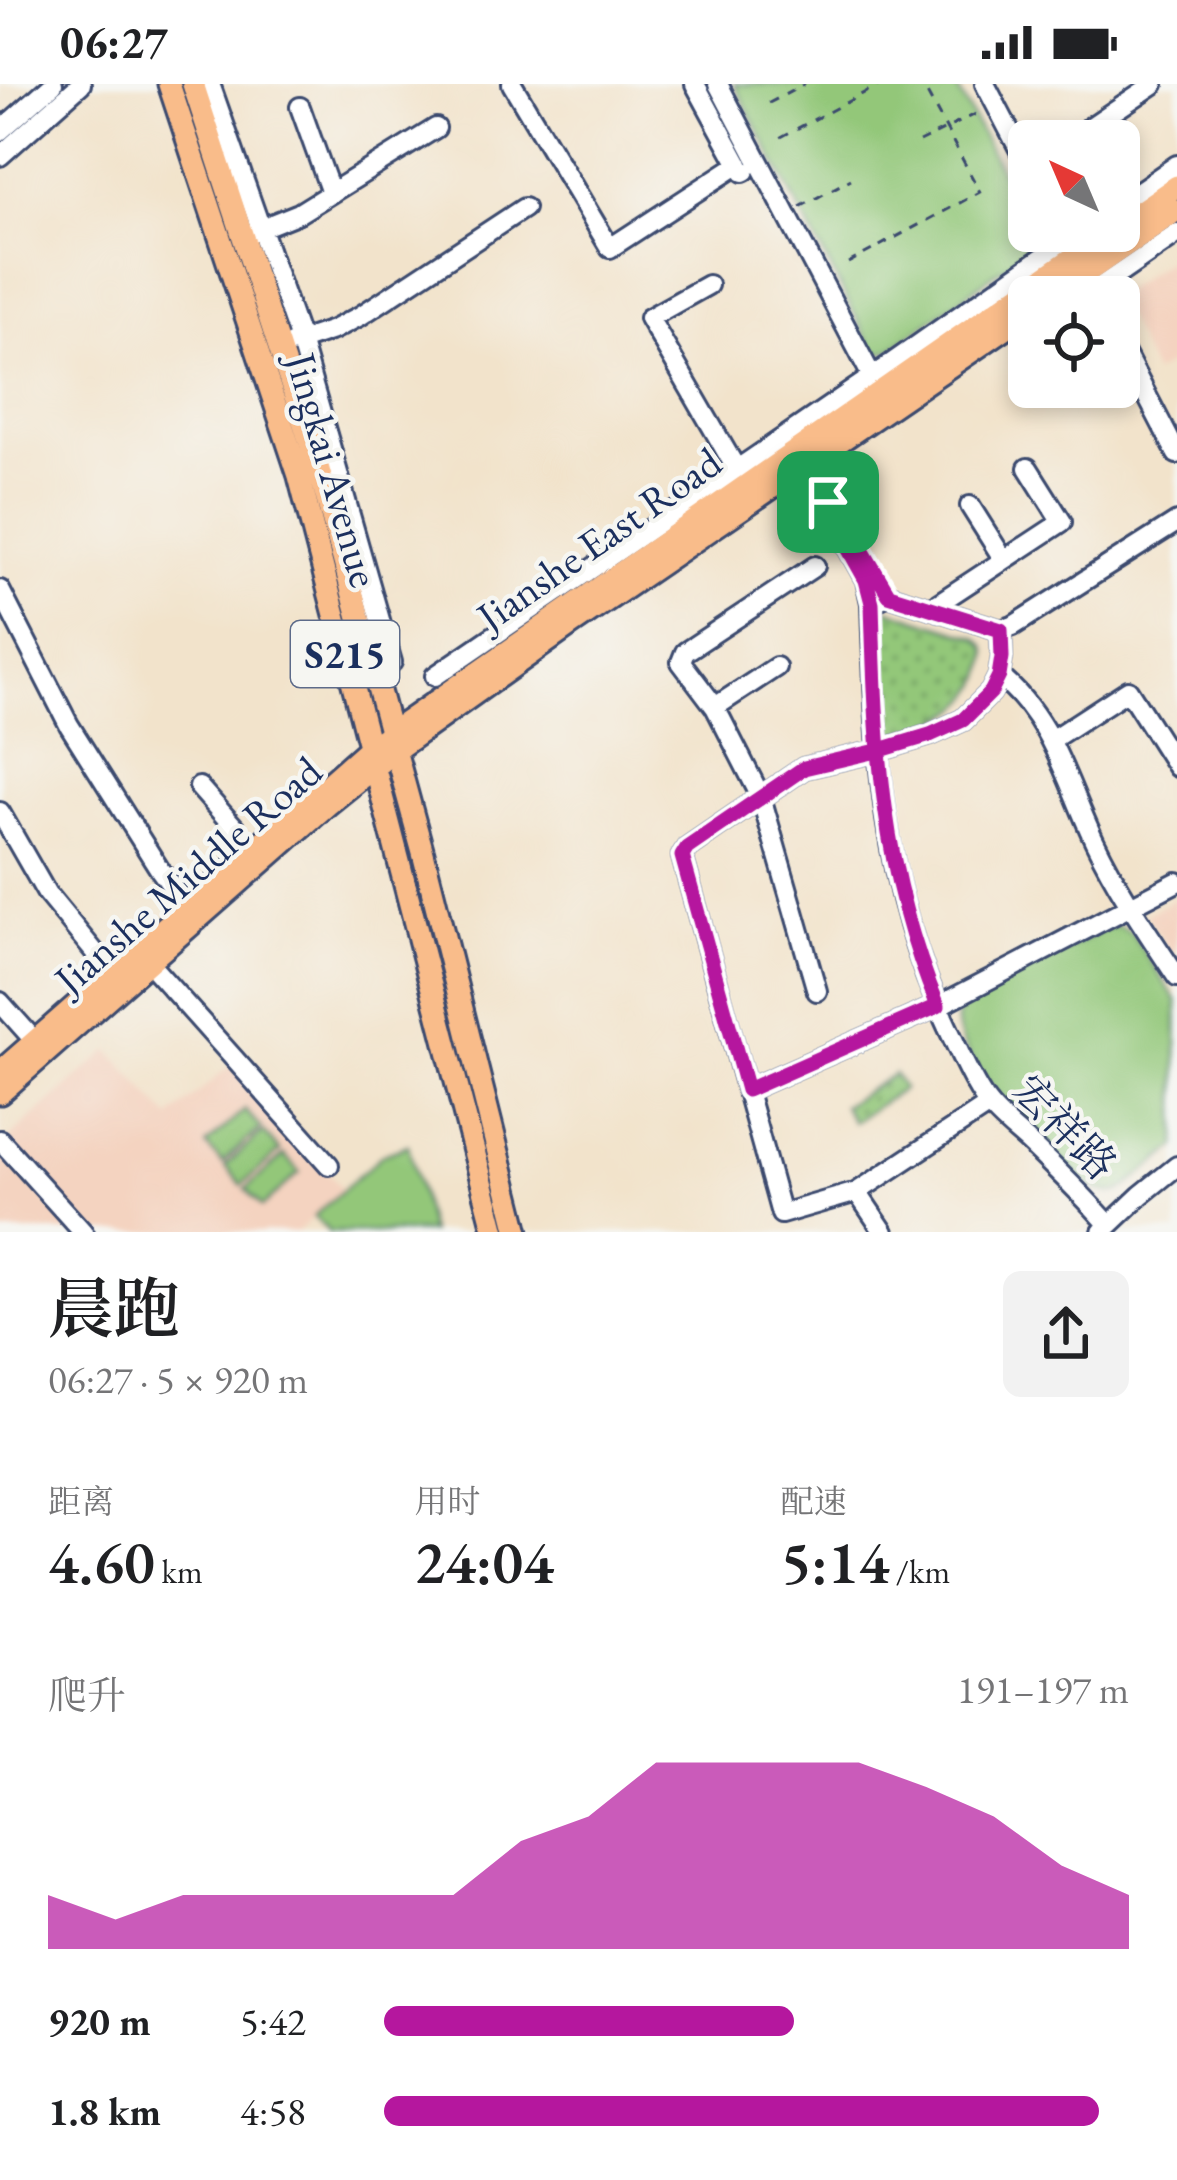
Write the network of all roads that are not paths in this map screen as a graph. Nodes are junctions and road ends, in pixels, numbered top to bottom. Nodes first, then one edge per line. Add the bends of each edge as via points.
1 (53, 84) edge
2 (81, 84) edge
3 (169, 84) edge
4 (193, 84) edge
5 (210, 84) edge
6 (512, 84) edge
7 (694, 84) edge
8 (718, 84) edge
9 (985, 84) edge
10 (1154, 84) edge
11 (300, 107) dead end
12 (1101, 120) edge
13 (1008, 127) edge
14 (436, 128) dead end
15 (0, 131) edge
16 (0, 156) edge
17 (739, 164) junction
18 (760, 164) junction
19 (1177, 165) edge
20 (1177, 186) edge
21 (1140, 191) edge
22 (332, 193) junction
23 (524, 208) dead end
24 (1177, 210) edge
25 (1140, 212) edge
26 (253, 232) junction
27 (1177, 234) edge
28 (1080, 265) edge
29 (708, 285) dead end
30 (1008, 326) edge
31 (290, 344) junction
32 (1140, 383) edge
33 (876, 384) junction
34 (1177, 454) edge
35 (804, 465) junction
36 (1028, 468) dead end
37 (737, 470) junction
38 (970, 506) dead end
39 (1177, 522) edge
40 (1004, 560) junction
41 (814, 566) dead end
42 (0, 590) edge
43 (880, 599) junction
44 (931, 608) junction
45 (1001, 630) junction
46 (392, 662) dead end
47 (776, 668) dead end
48 (435, 676) dead end
49 (999, 676) junction
50 (715, 707) junction
51 (1052, 740) junction
52 (392, 742) junction
53 (877, 751) junction
54 (372, 757) junction
55 (1177, 767) edge
56 (200, 787) dead end
57 (761, 797) junction
58 (0, 812) edge
59 (236, 829) dead end
60 (1177, 881) edge
61 (1130, 905) junction
62 (186, 906) junction
63 (147, 962) junction
64 (111, 972) junction
65 (1177, 977) edge
66 (817, 991) dead end
67 (0, 1002) edge
68 (938, 1006) junction
69 (39, 1047) junction
70 (0, 1072) edge
71 (747, 1090) junction
72 (0, 1093) edge
73 (988, 1105) junction
74 (0, 1140) edge
75 (328, 1166) dead end
76 (1174, 1175) edge
77 (856, 1192) junction
78 (784, 1223) edge
79 (1105, 1228) edge
80 (83, 1232) edge
81 (495, 1232) edge
82 (518, 1232) edge
83 (884, 1232) edge

1 - 15 street
2 - 16 street
3 - 54 main road, Jingkai Avenue / S215 via 299,476
4 - 26 main road, Jingkai Avenue / S215
5 - 26 street
6 - 17 street via 610,248
7 - 17 street
8 - 18 street
9 - 13 street
10 - 12 street
11 - 22 street
14 - 22 street
17 - 18 street via 743,172
18 - 33 street
19 - 21 street
20 - 25 main road
22 - 26 street
23 - 31 street via 360,316
24 - 28 main road, Jianshe East Road
26 - 31 main road, Jingkai Avenue / S215
27 - 28 street
28 - 33 main road, Jianshe East Road
29 - 37 street via 649,318
30 - 35 main road, Jianshe East Road
31 - 46 street
31 - 52 main road, Jingkai Avenue / S215
32 - 34 street
33 - 37 street
33 - 52 main road, Jianshe East Road
35 - 43 street, 宏祥路
35 - 52 main road, Jianshe East Road
36 - 40 street via 1062,522
37 - 48 street
38 - 40 street
39 - 45 street
40 - 44 street
41 - 50 street via 681,656
42 - 62 street via 69,725
43 - 44 street
43 - 53 street, 宏祥路
44 - 45 street
45 - 49 street
47 - 50 street
49 - 51 street
49 - 53 street via 963,720
50 - 57 street
51 - 55 street via 1128,690
51 - 61 street
52 - 54 main road, Jianshe East Road
52 - 82 main road, Jingkai Avenue / S215
53 - 57 street via 804,768
53 - 68 street, 宏祥路 via 898,889
54 - 62 main road, Jianshe Middle Road
54 - 63 main road, Jianshe Middle Road
54 - 81 main road, Jingkai Avenue / S215
56 - 59 street
57 - 66 street
57 - 71 street via 682,856
58 - 64 street via 47,894
60 - 61 street
61 - 65 street
61 - 68 street
62 - 64 main road, Jianshe Middle Road
63 - 69 main road, Jianshe Middle Road
63 - 75 street
64 - 69 main road, Jianshe Middle Road
67 - 69 street
68 - 71 street
68 - 73 street, 宏祥路
69 - 70 main road, Jianshe Middle Road
69 - 72 main road, Jianshe Middle Road
71 - 78 street
73 - 77 street
73 - 79 street, 宏祥路
74 - 80 street
76 - 79 street
77 - 78 street
77 - 83 street

